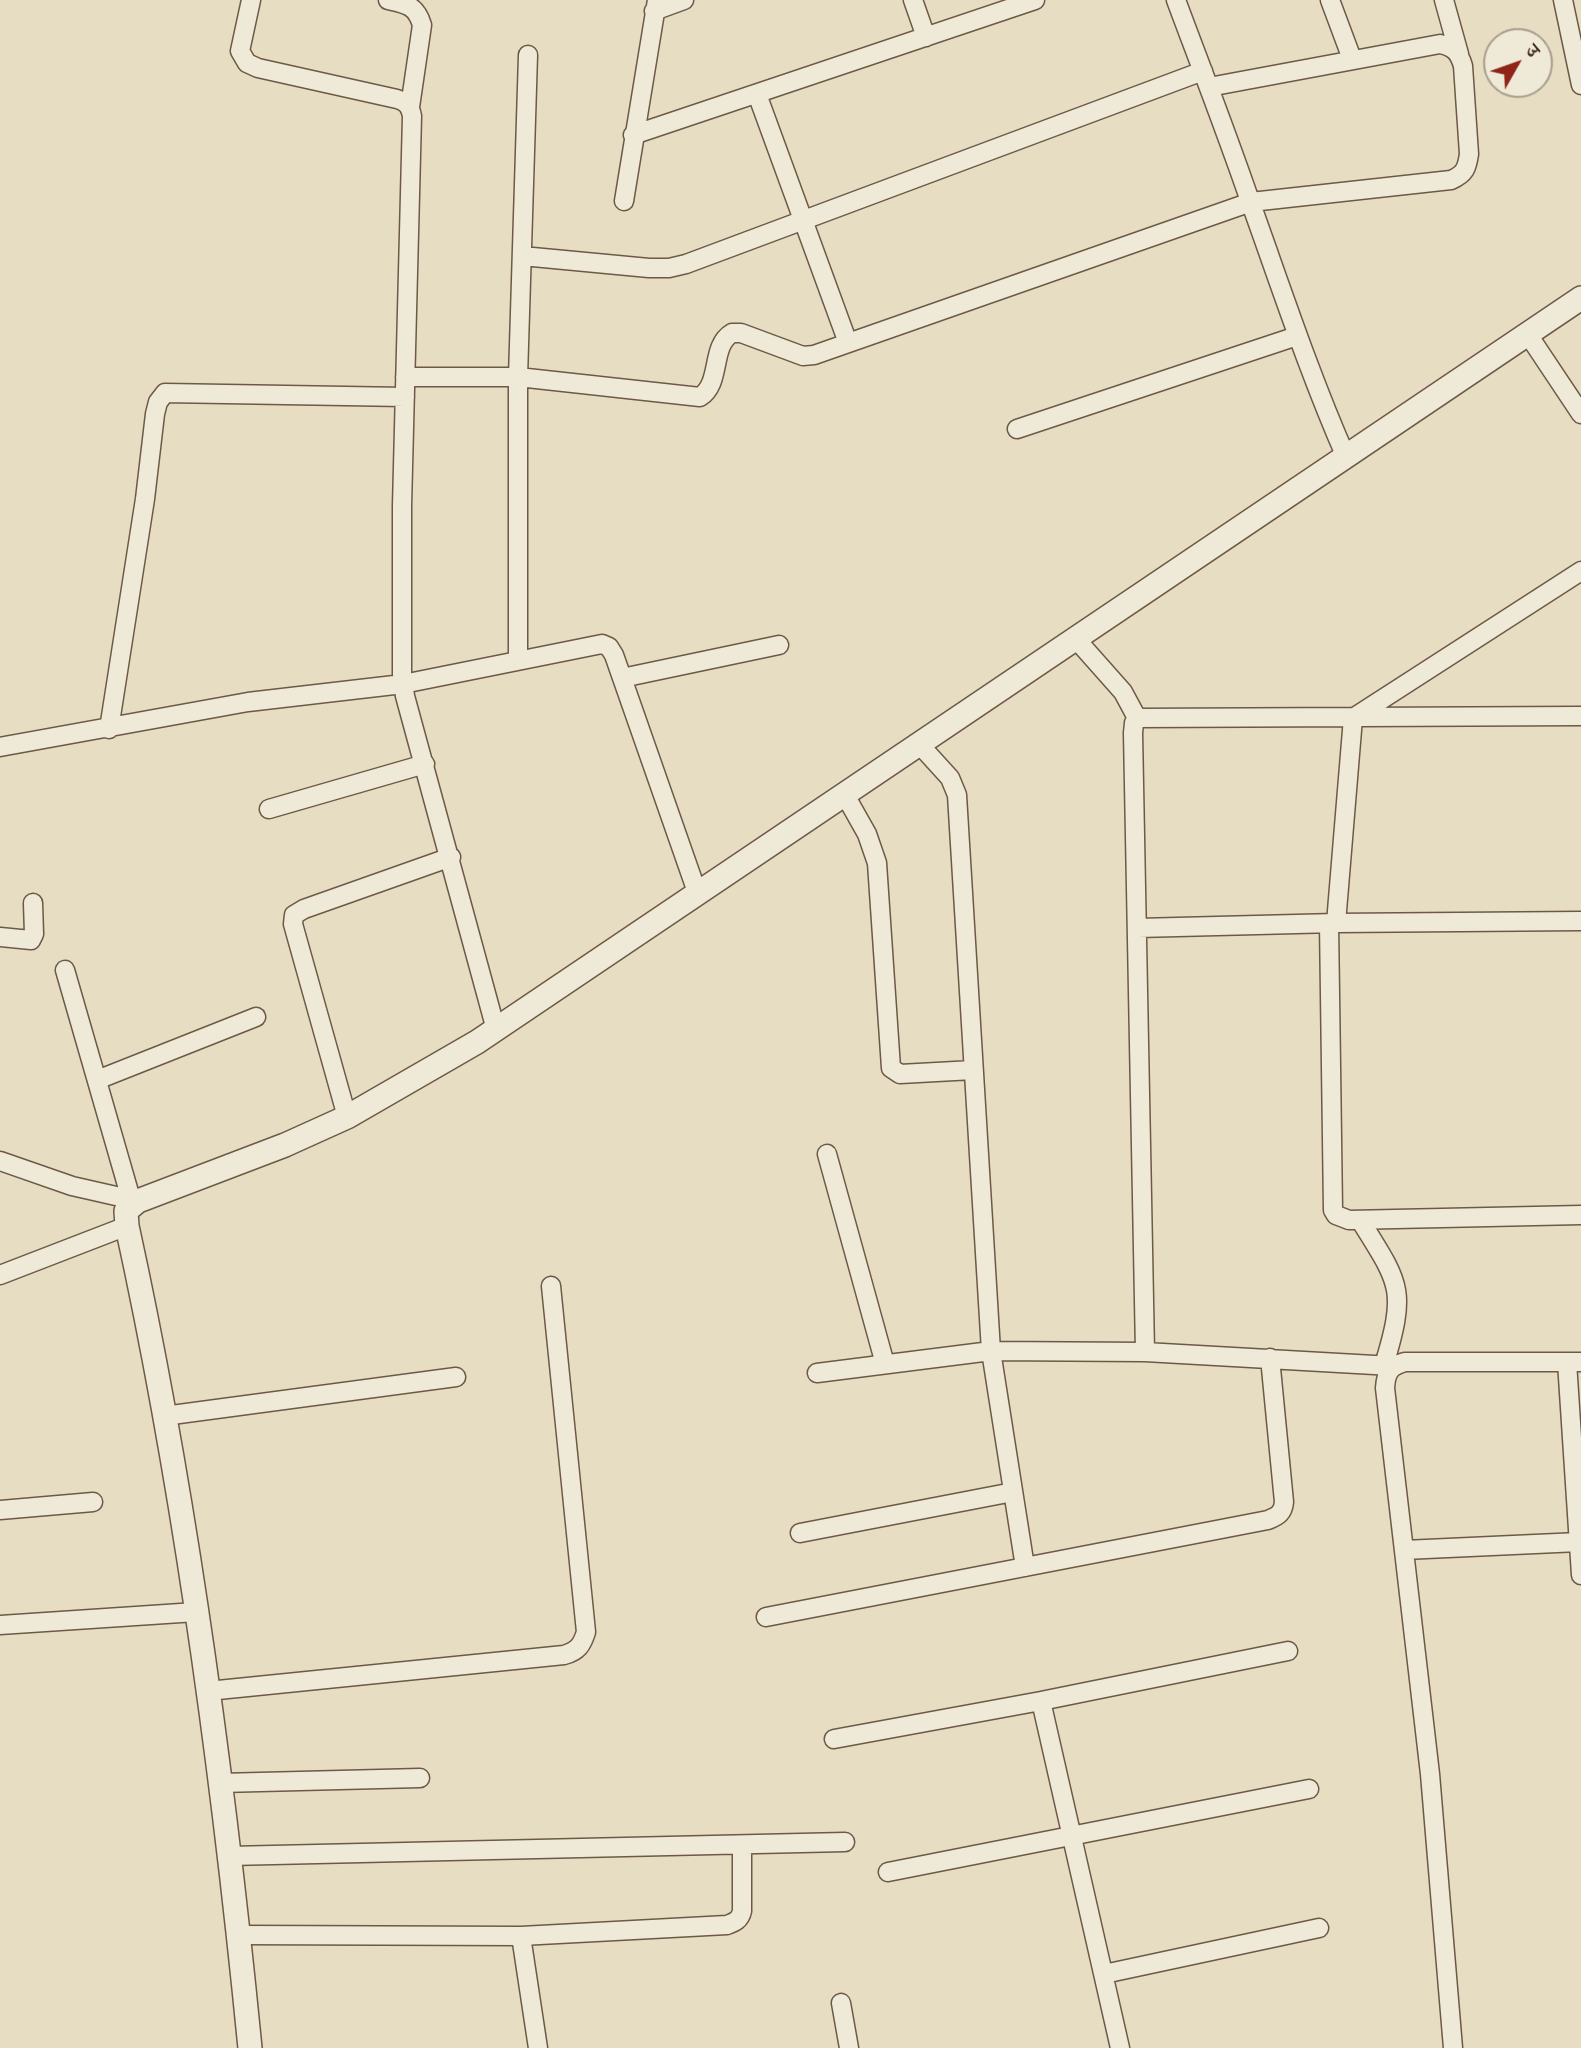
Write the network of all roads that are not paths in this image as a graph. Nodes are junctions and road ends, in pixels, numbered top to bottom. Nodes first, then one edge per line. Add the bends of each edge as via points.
1 (251, 0) edge
2 (388, 0) edge
3 (684, 0) edge
4 (913, 0) edge
5 (1035, 0) edge
6 (1176, 0) edge
7 (1330, 0) edge
8 (1444, 0) edge
9 (1563, 0) edge
10 (656, 5) edge
11 (926, 37) junction
12 (1459, 54) junction
13 (528, 55) dead end
14 (1352, 59) junction
15 (1206, 79) junction
16 (1581, 85) edge
17 (757, 94) junction
18 (410, 107) junction
19 (634, 135) junction
20 (624, 201) dead end
21 (1251, 201) junction
22 (803, 220) junction
23 (522, 256) junction
24 (1581, 298) edge
25 (1527, 333) junction
26 (1297, 336) junction
27 (848, 343) junction
28 (405, 377) junction
29 (518, 377) junction
30 (405, 397) junction
31 (1581, 414) edge
32 (1017, 429) dead end
33 (1346, 457) junction
34 (1581, 571) edge
35 (1076, 639) junction
36 (779, 645) dead end
37 (518, 660) junction
38 (622, 678) junction
39 (403, 684) junction
40 (1581, 716) edge
41 (1137, 718) junction
42 (1353, 718) junction
43 (109, 729) junction
44 (920, 745) junction
45 (0, 747) edge
46 (425, 764) junction
47 (845, 795) junction
48 (269, 809) dead end
49 (450, 857) junction
50 (698, 895) junction
51 (33, 903) dead end
52 (1581, 921) edge
53 (1332, 923) junction
54 (1138, 928) junction
55 (0, 937) edge
56 (65, 970) dead end
57 (256, 1017) dead end
58 (496, 1030) junction
59 (973, 1070) junction
60 (97, 1080) junction
61 (347, 1117) junction
62 (827, 1154) dead end
63 (0, 1161) edge
64 (134, 1200) junction
65 (1581, 1215) edge
66 (1360, 1220) junction
67 (127, 1226) junction
68 (0, 1275) edge
69 (551, 1286) dead end
70 (990, 1350) junction
71 (1145, 1352) junction
72 (1270, 1358) junction
73 (1574, 1362) edge
74 (885, 1364) junction
75 (1388, 1365) junction
76 (817, 1373) dead end
77 (456, 1377) dead end
78 (164, 1416) junction
79 (1013, 1492) junction
80 (93, 1502) dead end
81 (0, 1510) edge
82 (800, 1533) dead end
83 (1579, 1542) junction
84 (1404, 1550) junction
85 (1025, 1567) junction
86 (1581, 1575) edge
87 (196, 1612) junction
88 (766, 1617) dead end
89 (0, 1625) edge
90 (1288, 1651) dead end
91 (208, 1691) junction
92 (1041, 1701) junction
93 (834, 1739) dead end
94 (420, 1778) dead end
95 (220, 1783) junction
96 (1309, 1789) dead end
97 (1072, 1836) junction
98 (845, 1842) dead end
99 (742, 1845) junction
100 (229, 1856) junction
101 (888, 1872) dead end
102 (1319, 1928) dead end
103 (239, 1935) junction
104 (521, 1936) junction
105 (1104, 1974) junction
106 (841, 2003) dead end
107 (250, 2048) edge
108 (538, 2048) edge
109 (849, 2048) edge
110 (1119, 2048) edge
111 (1453, 2048) edge

1 - 18 street via 240,51 247,63 405,101
2 - 18 street via 413,7 422,24
3 - 10 street
4 - 11 street
5 - 11 street
6 - 15 street
7 - 14 street
8 - 12 street
9 - 16 street
10 - 19 street
11 - 17 street
12 - 14 street via 1440,44
12 - 21 street via 1469,154 1461,176
13 - 23 street
14 - 15 street
15 - 21 street
15 - 22 street
17 - 19 street
17 - 22 street
18 - 28 street
19 - 20 street
21 - 26 street
21 - 27 street
22 - 23 street via 669,268
22 - 27 street
23 - 29 street
24 - 25 street
25 - 31 street
25 - 33 street
26 - 32 street
26 - 33 street
27 - 29 street via 803,356 732,333 722,342 711,383 700,397
28 - 29 street
28 - 30 street
29 - 37 street
30 - 39 street
30 - 43 street via 165,393 155,414
33 - 35 street
34 - 42 street
35 - 41 street via 1123,692
35 - 44 street
36 - 38 street
37 - 38 street via 602,644 614,655
37 - 39 street
38 - 50 street
39 - 43 street via 248,702
39 - 46 street
40 - 42 street
41 - 42 street
41 - 54 street via 1133,733
42 - 53 street
43 - 45 street
44 - 47 street
44 - 59 street via 950,778 957,795
46 - 48 street
46 - 49 street
47 - 50 street
47 - 59 street via 877,863 891,1068 900,1074
49 - 58 street
49 - 61 street via 294,915
50 - 58 street
51 - 55 street via 31,940
52 - 53 street
53 - 54 street
53 - 66 street via 1333,1210 1342,1219
54 - 71 street
56 - 60 street
57 - 60 street
58 - 61 street
59 - 70 street
60 - 64 street
61 - 64 street via 285,1145
62 - 74 street
63 - 64 street via 72,1186
64 - 67 street via 126,1211
65 - 66 street
66 - 75 street via 1396,1283 1398,1306
67 - 68 street
67 - 78 street
69 - 91 street via 586,1632 583,1644 564,1655
70 - 71 street
70 - 74 street
70 - 79 street
71 - 72 street
72 - 75 street
72 - 85 street via 1284,1502 1278,1516
73 - 75 street
73 - 83 street
74 - 76 street
75 - 84 street via 1385,1388
77 - 78 street
78 - 87 street
79 - 82 street
79 - 85 street
80 - 81 street
83 - 84 street
83 - 86 street
84 - 111 street via 1431,1788
85 - 88 street
87 - 89 street
87 - 91 street
90 - 92 street
91 - 95 street
92 - 93 street
92 - 97 street
94 - 95 street
95 - 100 street
96 - 97 street
97 - 101 street
97 - 105 street
98 - 99 street
99 - 100 street
99 - 104 street via 743,1911 735,1922
100 - 103 street
102 - 105 street
103 - 104 street
103 - 107 street
104 - 108 street
105 - 110 street
106 - 109 street

